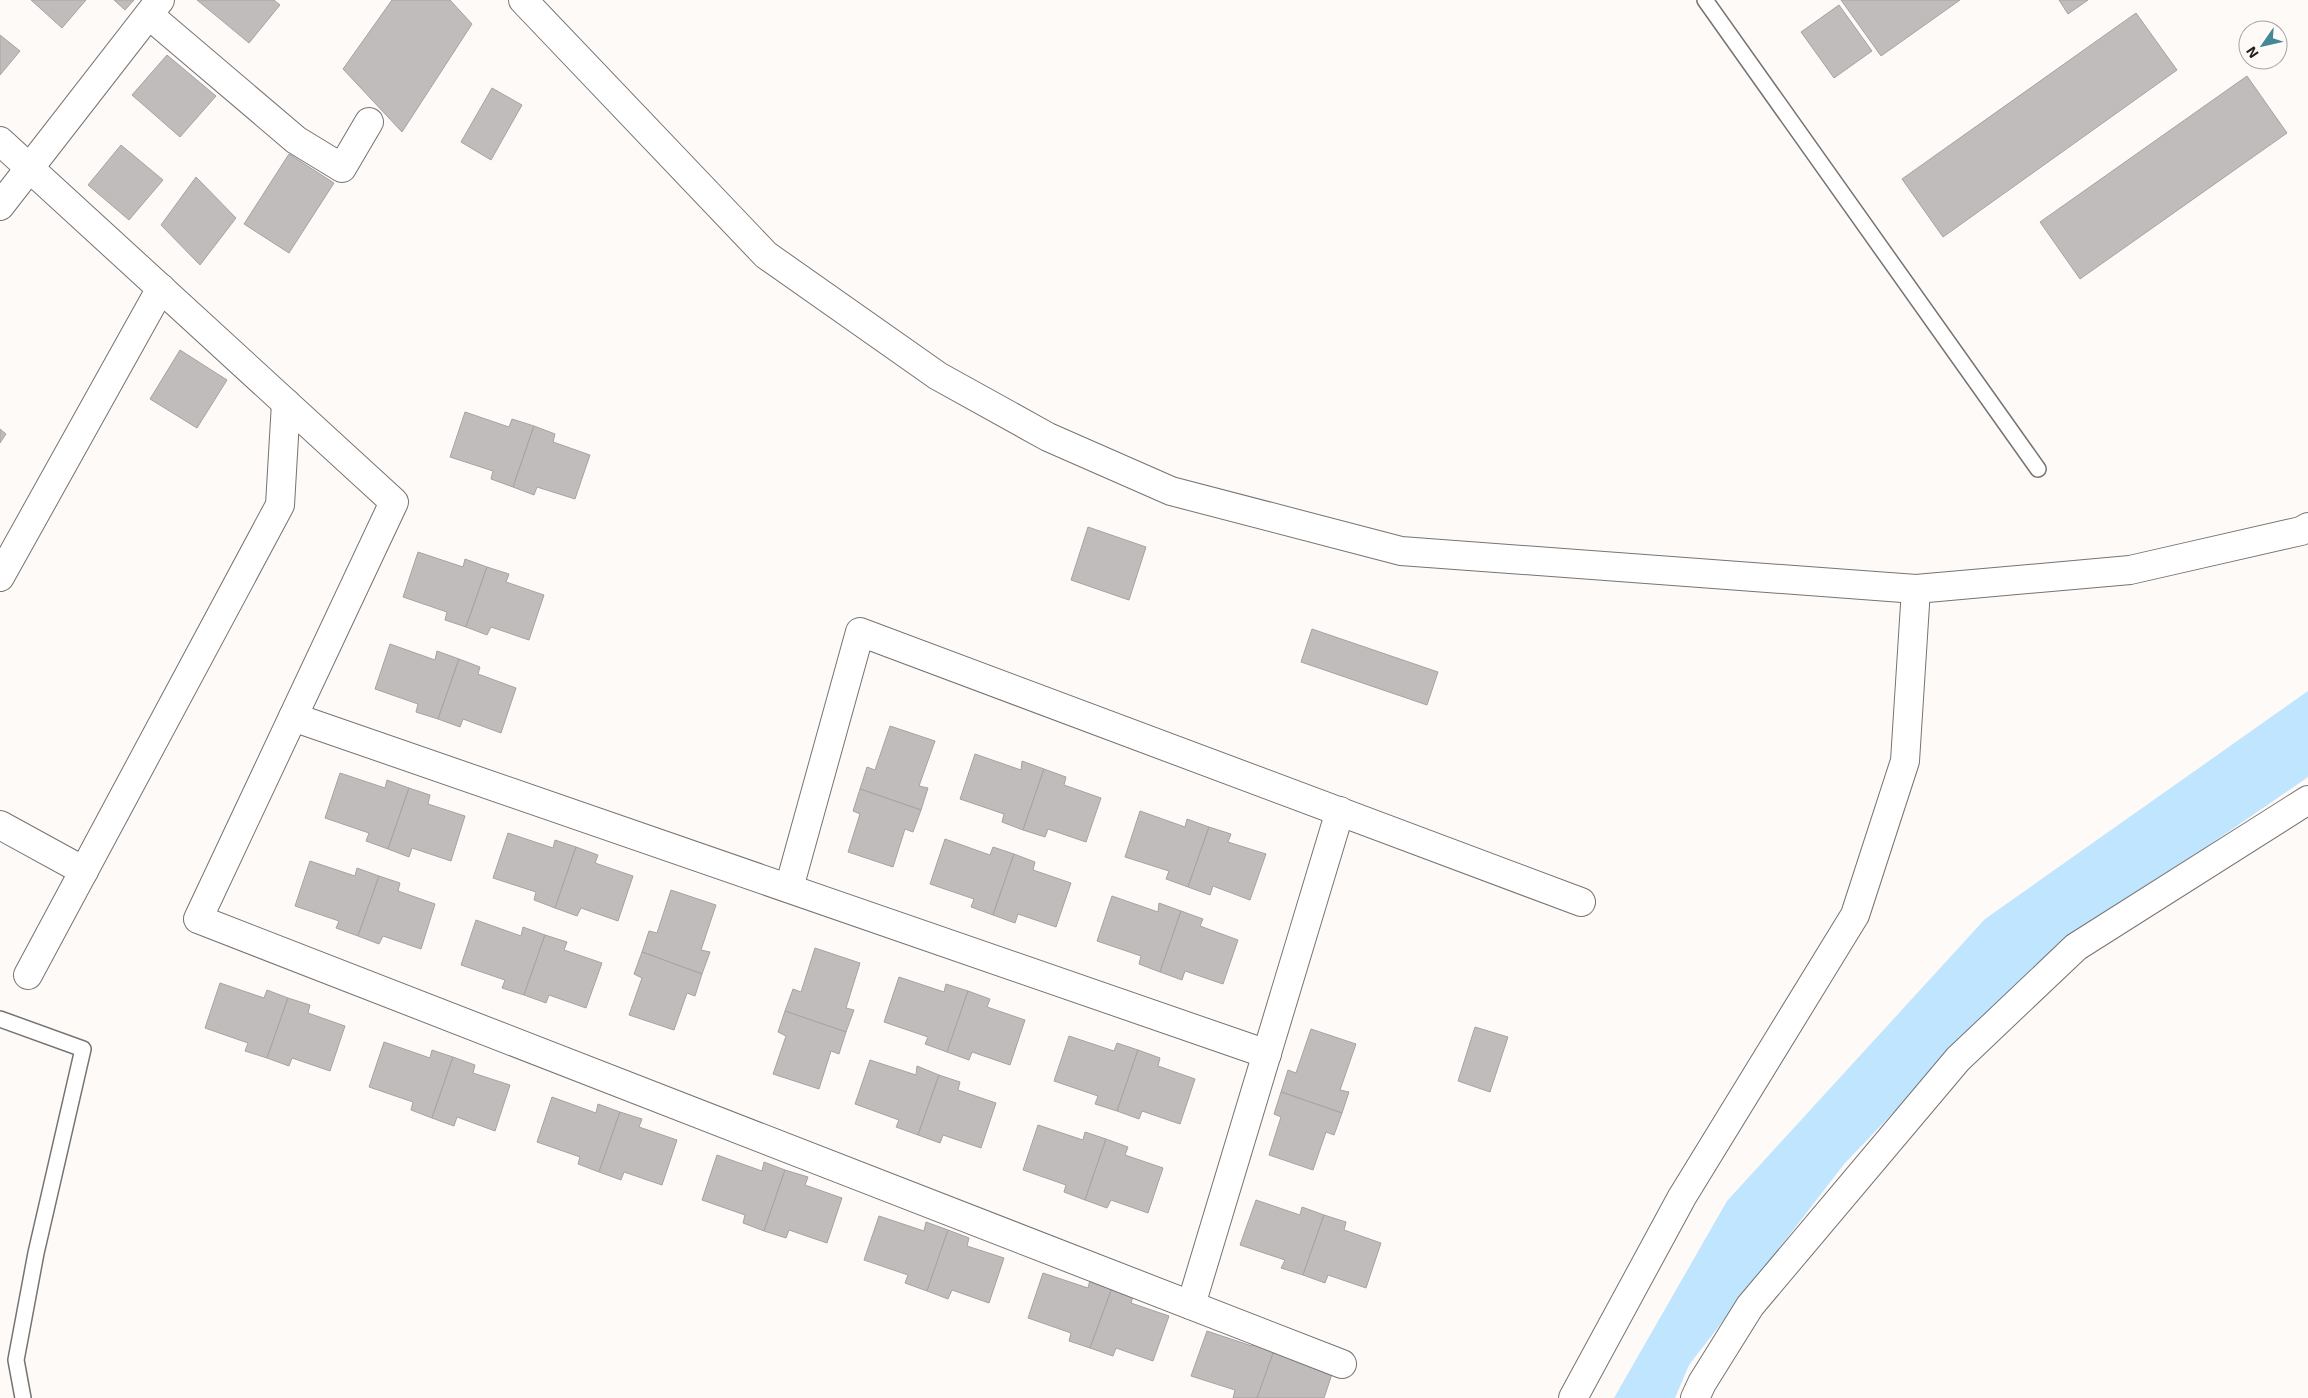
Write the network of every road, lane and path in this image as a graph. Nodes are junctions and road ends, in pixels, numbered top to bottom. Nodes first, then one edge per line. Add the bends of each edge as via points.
1 (523, 0) edge
2 (1705, 0) edge
3 (155, 7) edge
4 (369, 122) dead end
5 (0, 141) edge
6 (30, 169) junction
7 (0, 206) edge
8 (161, 288) junction
9 (286, 403) junction
10 (2038, 469) dead end
11 (2308, 527) edge
12 (0, 577) edge
13 (1916, 589) junction
14 (293, 717) junction
15 (2308, 800) edge
16 (1340, 811) junction
17 (0, 825) edge
18 (84, 870) junction
19 (789, 888) junction
20 (1582, 902) dead end
21 (28, 975) dead end
22 (0, 1019) edge
23 (1267, 1054) junction
24 (1191, 1305) junction
25 (1342, 1364) dead end
26 (23, 1398) edge
27 (1573, 1398) edge
28 (1695, 1398) edge

1 - 13 street via 766,254 938,376 1048,437 1170,491 1401,551
2 - 10 lane
3 - 4 street via 296,140 342,168
3 - 6 street
5 - 6 street
6 - 7 street
6 - 8 street
8 - 9 street
8 - 12 street
9 - 14 street via 394,502
9 - 18 street via 280,505
11 - 13 street via 2130,570
13 - 27 street via 1905,761 1855,915 1682,1197
14 - 19 street
14 - 24 street via 198,919
15 - 28 street via 2076,947 1958,1059 1750,1306
16 - 19 street via 860,632
16 - 20 street
16 - 23 street
17 - 18 street
18 - 21 street
19 - 23 street
22 - 26 lane via 83,1049 36,1253 16,1360
23 - 24 street
24 - 25 street

